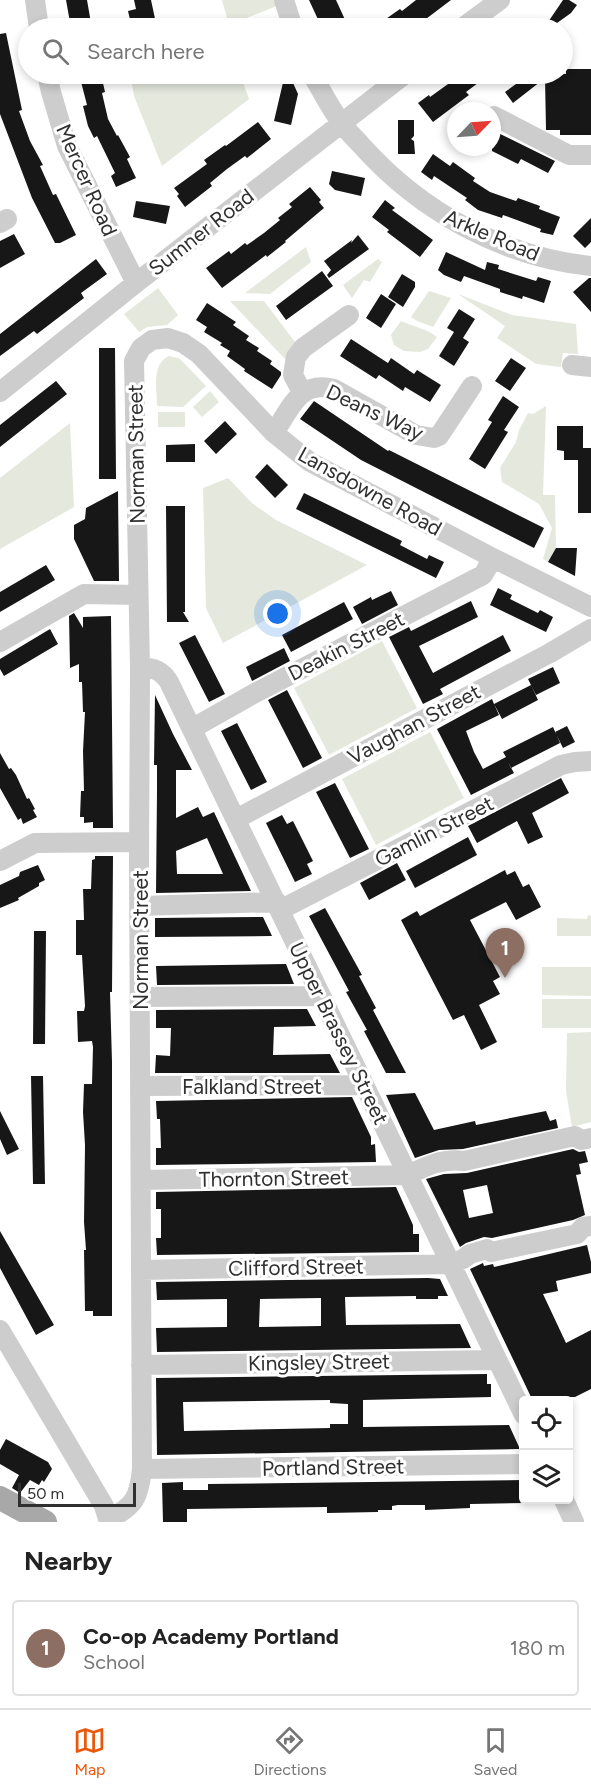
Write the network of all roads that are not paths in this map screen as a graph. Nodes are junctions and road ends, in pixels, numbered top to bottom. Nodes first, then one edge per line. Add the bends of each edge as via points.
1 (35, 0) edge
2 (284, 0) edge
3 (500, 0) edge
4 (38, 18) edge
5 (289, 18) edge
6 (476, 18) edge
7 (49, 84) edge
8 (317, 84) edge
9 (392, 84) edge
10 (501, 120) edge
11 (341, 123) junction
12 (591, 154) edge
13 (591, 266) edge
14 (136, 283) junction
15 (349, 315) dead end
16 (141, 348) joint
17 (472, 386) dead end
18 (0, 392) edge
19 (302, 392) junction
20 (274, 433) junction
21 (493, 558) junction
22 (138, 595) junction
23 (591, 607) edge
24 (591, 629) edge
25 (0, 642) edge
26 (141, 668) junction
27 (193, 728) junction
28 (591, 761) edge
29 (236, 819) junction
30 (139, 842) junction
31 (0, 861) edge
32 (140, 906) junction
33 (278, 906) junction
34 (321, 996) junction
35 (140, 997) junction
36 (364, 1085) junction
37 (140, 1086) junction
38 (591, 1138) edge
39 (408, 1175) junction
40 (141, 1180) junction
41 (591, 1226) edge
42 (451, 1264) junction
43 (141, 1270) junction
44 (0, 1330) edge
45 (497, 1360) junction
46 (141, 1365) junction
47 (519, 1405) edge
48 (519, 1464) edge
49 (142, 1469) junction
50 (0, 1498) edge
51 (566, 1504) edge
52 (109, 1521) edge
53 (45, 1522) edge
54 (574, 1522) edge

1 - 4 street
2 - 5 street
3 - 6 street
7 - 14 street, Mercer Road via 68,146
8 - 11 street, Arkle Road
9 - 11 street, Sumner Road
10 - 12 street via 570,155
11 - 13 street, Arkle Road via 398,183 446,217 537,256
11 - 14 street, Sumner Road
14 - 18 street, Sumner Road
15 - 19 street via 296,357 293,375
16 - 20 street, Lansdowne Road via 152,340 168,338 183,343 199,354
16 - 22 street, Norman Street via 134,361
17 - 19 street, Deans Way via 434,438 416,435 334,389 324,386
19 - 20 street, Deans Way
20 - 21 street, Lansdowne Road via 310,462
21 - 23 street, Lansdowne Road
21 - 27 street, Deakin Street via 483,575
22 - 25 street via 84,594
22 - 26 street, Norman Street
24 - 29 street, Vaughan Street
26 - 27 street, Upper Brassey Street via 154,668 165,676
26 - 30 street, Norman Street
27 - 29 street, Upper Brassey Street
28 - 33 street, Gamlin Street via 561,765
29 - 33 street, Upper Brassey Street
30 - 31 street via 34,843
30 - 32 street, Norman Street
32 - 33 street
32 - 35 street, Norman Street
33 - 34 street, Upper Brassey Street
34 - 35 street
34 - 36 street, Upper Brassey Street
35 - 37 street, Norman Street
36 - 37 street, Falkland Street
36 - 39 street, Upper Brassey Street
37 - 40 street, Norman Street
38 - 39 street via 581,1140 575,1136 464,1161 453,1159
39 - 40 street, Thornton Street
39 - 42 street, Upper Brassey Street
40 - 43 street, Norman Street
41 - 42 street via 577,1233 491,1252 487,1249
42 - 43 street, Clifford Street
42 - 45 street, Upper Brassey Street
43 - 46 street, Norman Street
44 - 52 street via 104,1506
45 - 46 street, Kingsley Street
45 - 47 street, Upper Brassey Street
46 - 49 street, Norman Street
48 - 49 street, Portland Street
49 - 52 street, Norman Street via 139,1491 129,1508
50 - 53 main road
51 - 54 street

